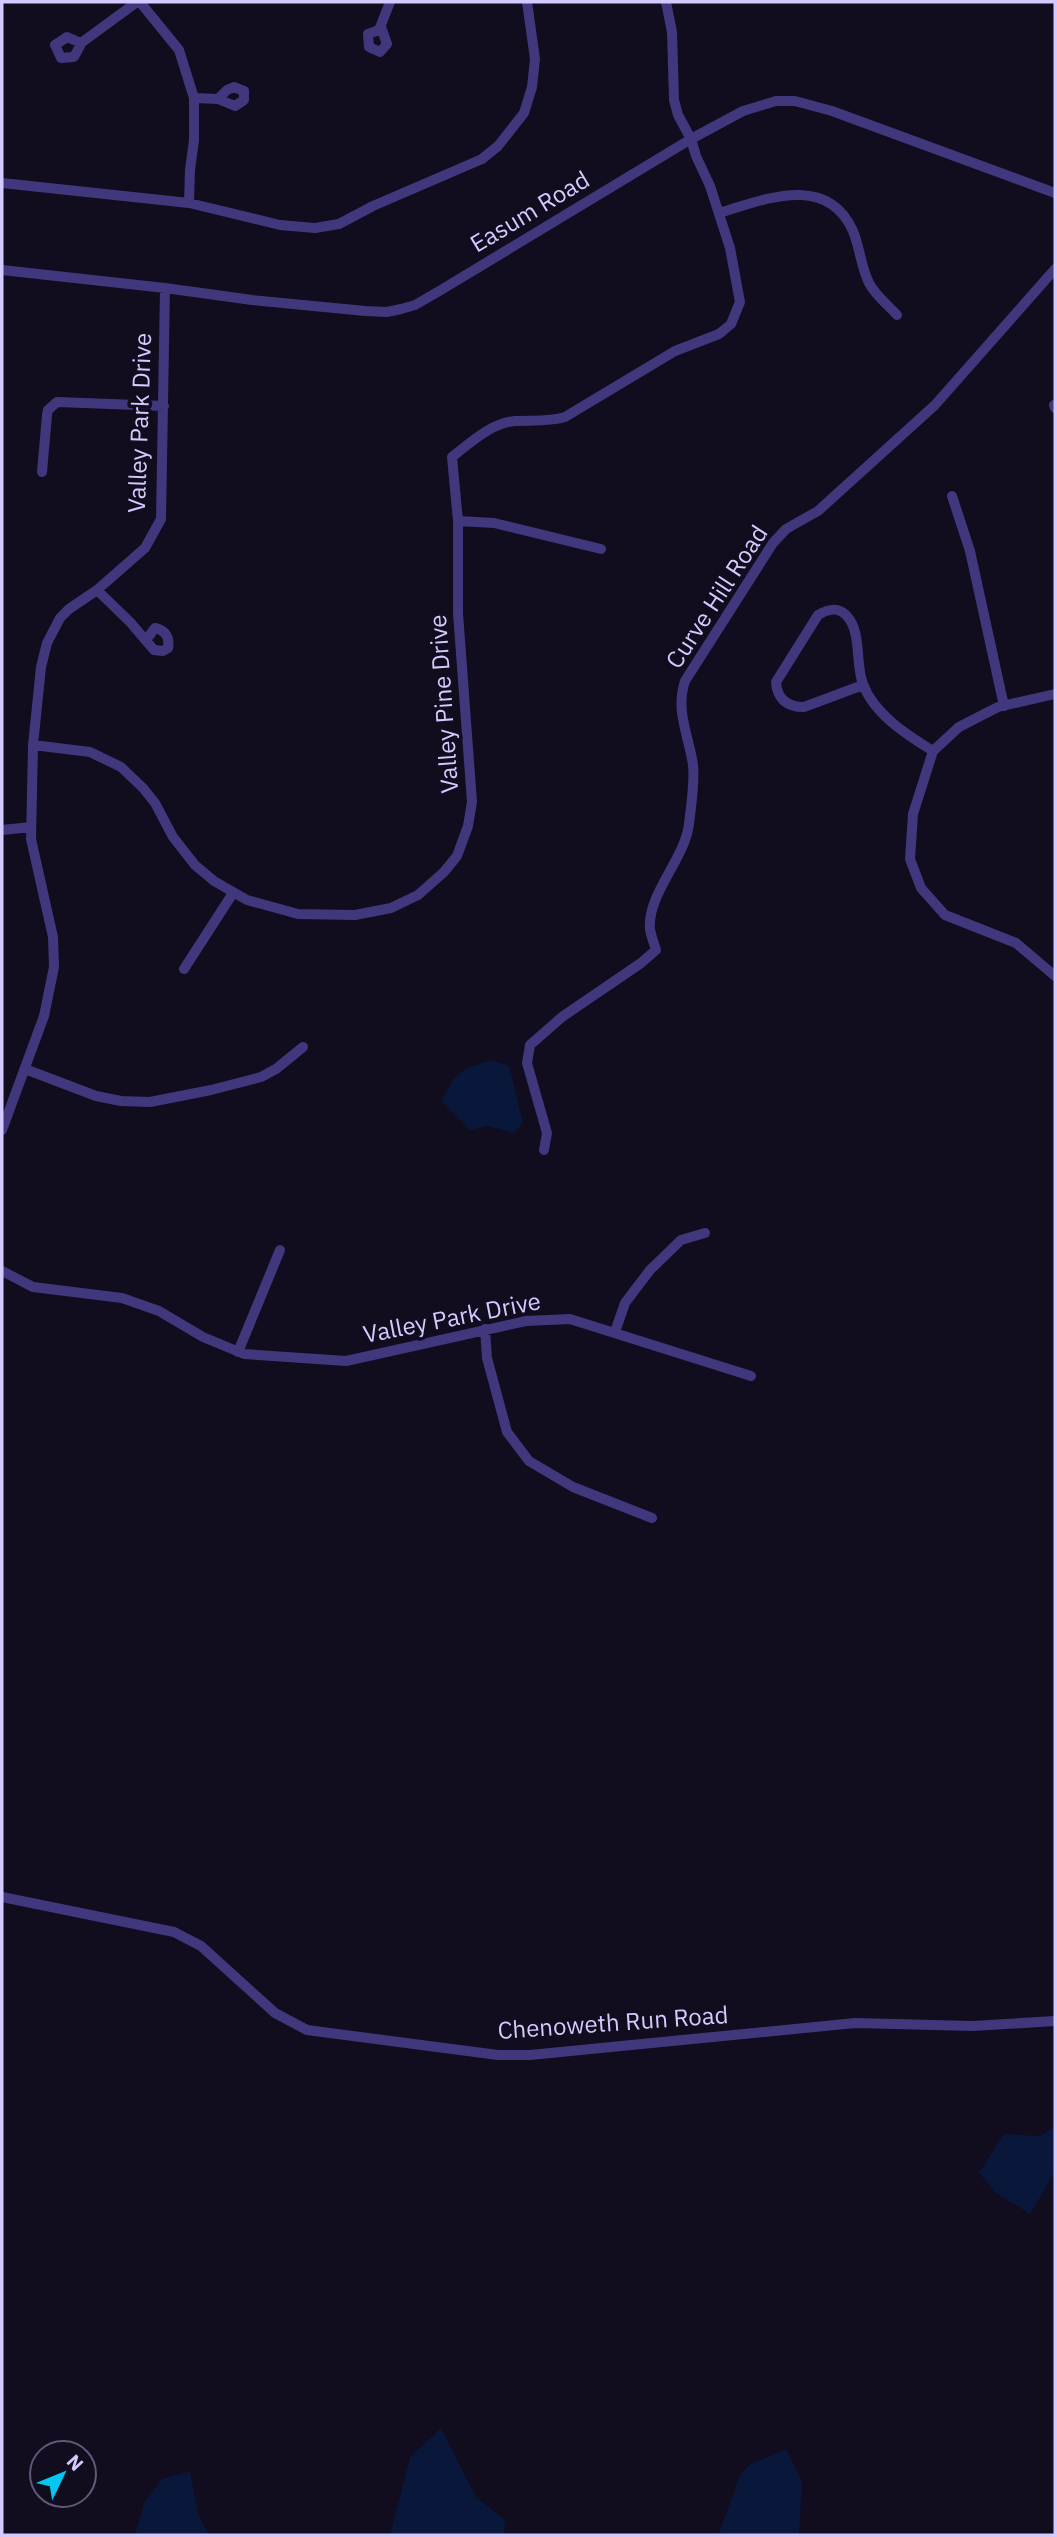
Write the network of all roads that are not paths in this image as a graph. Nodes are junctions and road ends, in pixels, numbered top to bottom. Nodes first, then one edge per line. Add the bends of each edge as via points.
1 (138, 2) edge
2 (390, 2) edge
3 (527, 2) edge
4 (666, 2) edge
5 (381, 27) dead end
6 (81, 44) dead end
7 (194, 98) junction
8 (218, 99) dead end
9 (691, 139) junction
10 (2, 183) edge
11 (1055, 193) edge
12 (189, 203) junction
13 (719, 213) junction
14 (1055, 269) edge
15 (2, 270) edge
16 (165, 288) junction
17 (897, 315) dead end
18 (164, 406) junction
19 (42, 472) dead end
20 (952, 496) dead end
21 (458, 521) junction
22 (601, 549) dead end
23 (97, 590) junction
24 (146, 640) dead end
25 (863, 685) junction
26 (1055, 694) edge
27 (1004, 706) junction
28 (33, 745) junction
29 (933, 751) junction
30 (32, 827) junction
31 (2, 830) edge
32 (233, 894) junction
33 (184, 969) dead end
34 (1055, 976) edge
35 (303, 1047) dead end
36 (25, 1069) junction
37 (2, 1130) edge
38 (544, 1150) dead end
39 (705, 1233) dead end
40 (280, 1250) dead end
41 (2, 1271) edge
42 (485, 1329) junction
43 (615, 1332) junction
44 (238, 1352) junction
45 (751, 1376) dead end
46 (652, 1518) dead end
47 (2, 1898) edge
48 (1055, 2021) edge

1 - 6 street via 81,43 67,37 55,45 61,58 74,57
1 - 7 street via 179,50
2 - 5 street via 379,30 368,34 369,47 380,52 387,44
3 - 12 street via 535,59 529,98 516,124 482,159 340,224 315,228 281,225
4 - 9 street via 672,32 674,100
7 - 8 street
7 - 12 street
9 - 11 street, Easum Road via 757,105 795,101
9 - 13 street
9 - 16 street, Easum Road via 441,290 401,309 365,311
10 - 12 street
13 - 17 street via 788,194 828,203 847,220 870,285
13 - 21 street, Valley Pine Drive via 740,292 738,309 726,330 675,351 565,417 496,427 452,457
14 - 38 street, Curve Hill Road via 935,405 818,511 782,533 685,681 682,722 693,765 689,825 656,901 650,929 656,950 530,1045 527,1063 547,1133
15 - 16 street, Easum Road
16 - 18 street, Valley Park Drive
18 - 19 street via 57,402 48,410
18 - 23 street, Valley Park Drive via 162,519 145,548
20 - 27 street via 970,551
21 - 22 street via 505,525
21 - 32 street, Valley Pine Drive via 458,613 472,802 457,856 418,895 373,913 298,914
23 - 24 street
23 - 28 street, Valley Park Drive via 60,618 47,643
25 - 25 street via 852,625 837,609 818,615 776,682 777,693 794,707
25 - 29 street via 879,710
26 - 27 street
27 - 29 street via 959,727
28 - 30 street, Valley Park Drive
28 - 32 street, Valley Pine Drive via 90,752 121,767 144,788 195,866
29 - 34 street via 913,814 910,859 921,888 945,915 1016,943
30 - 31 street
30 - 36 street, Valley Park Drive via 53,936 54,967 44,1016
32 - 33 street
35 - 36 street via 261,1077 150,1102 96,1096
36 - 37 street, Valley Park Drive
39 - 43 street via 681,1240 650,1270 625,1303
40 - 44 street
41 - 44 street, Valley Park Drive via 33,1287 122,1298 159,1311
42 - 43 street, Valley Park Drive via 570,1319
42 - 44 street, Valley Park Drive via 346,1361
42 - 46 street via 487,1359 507,1432 529,1461 573,1487
43 - 45 street, Valley Park Drive
47 - 48 street, Chenoweth Run Road via 174,1932 201,1946 275,2013 307,2030 498,2055 855,2023 947,2026

